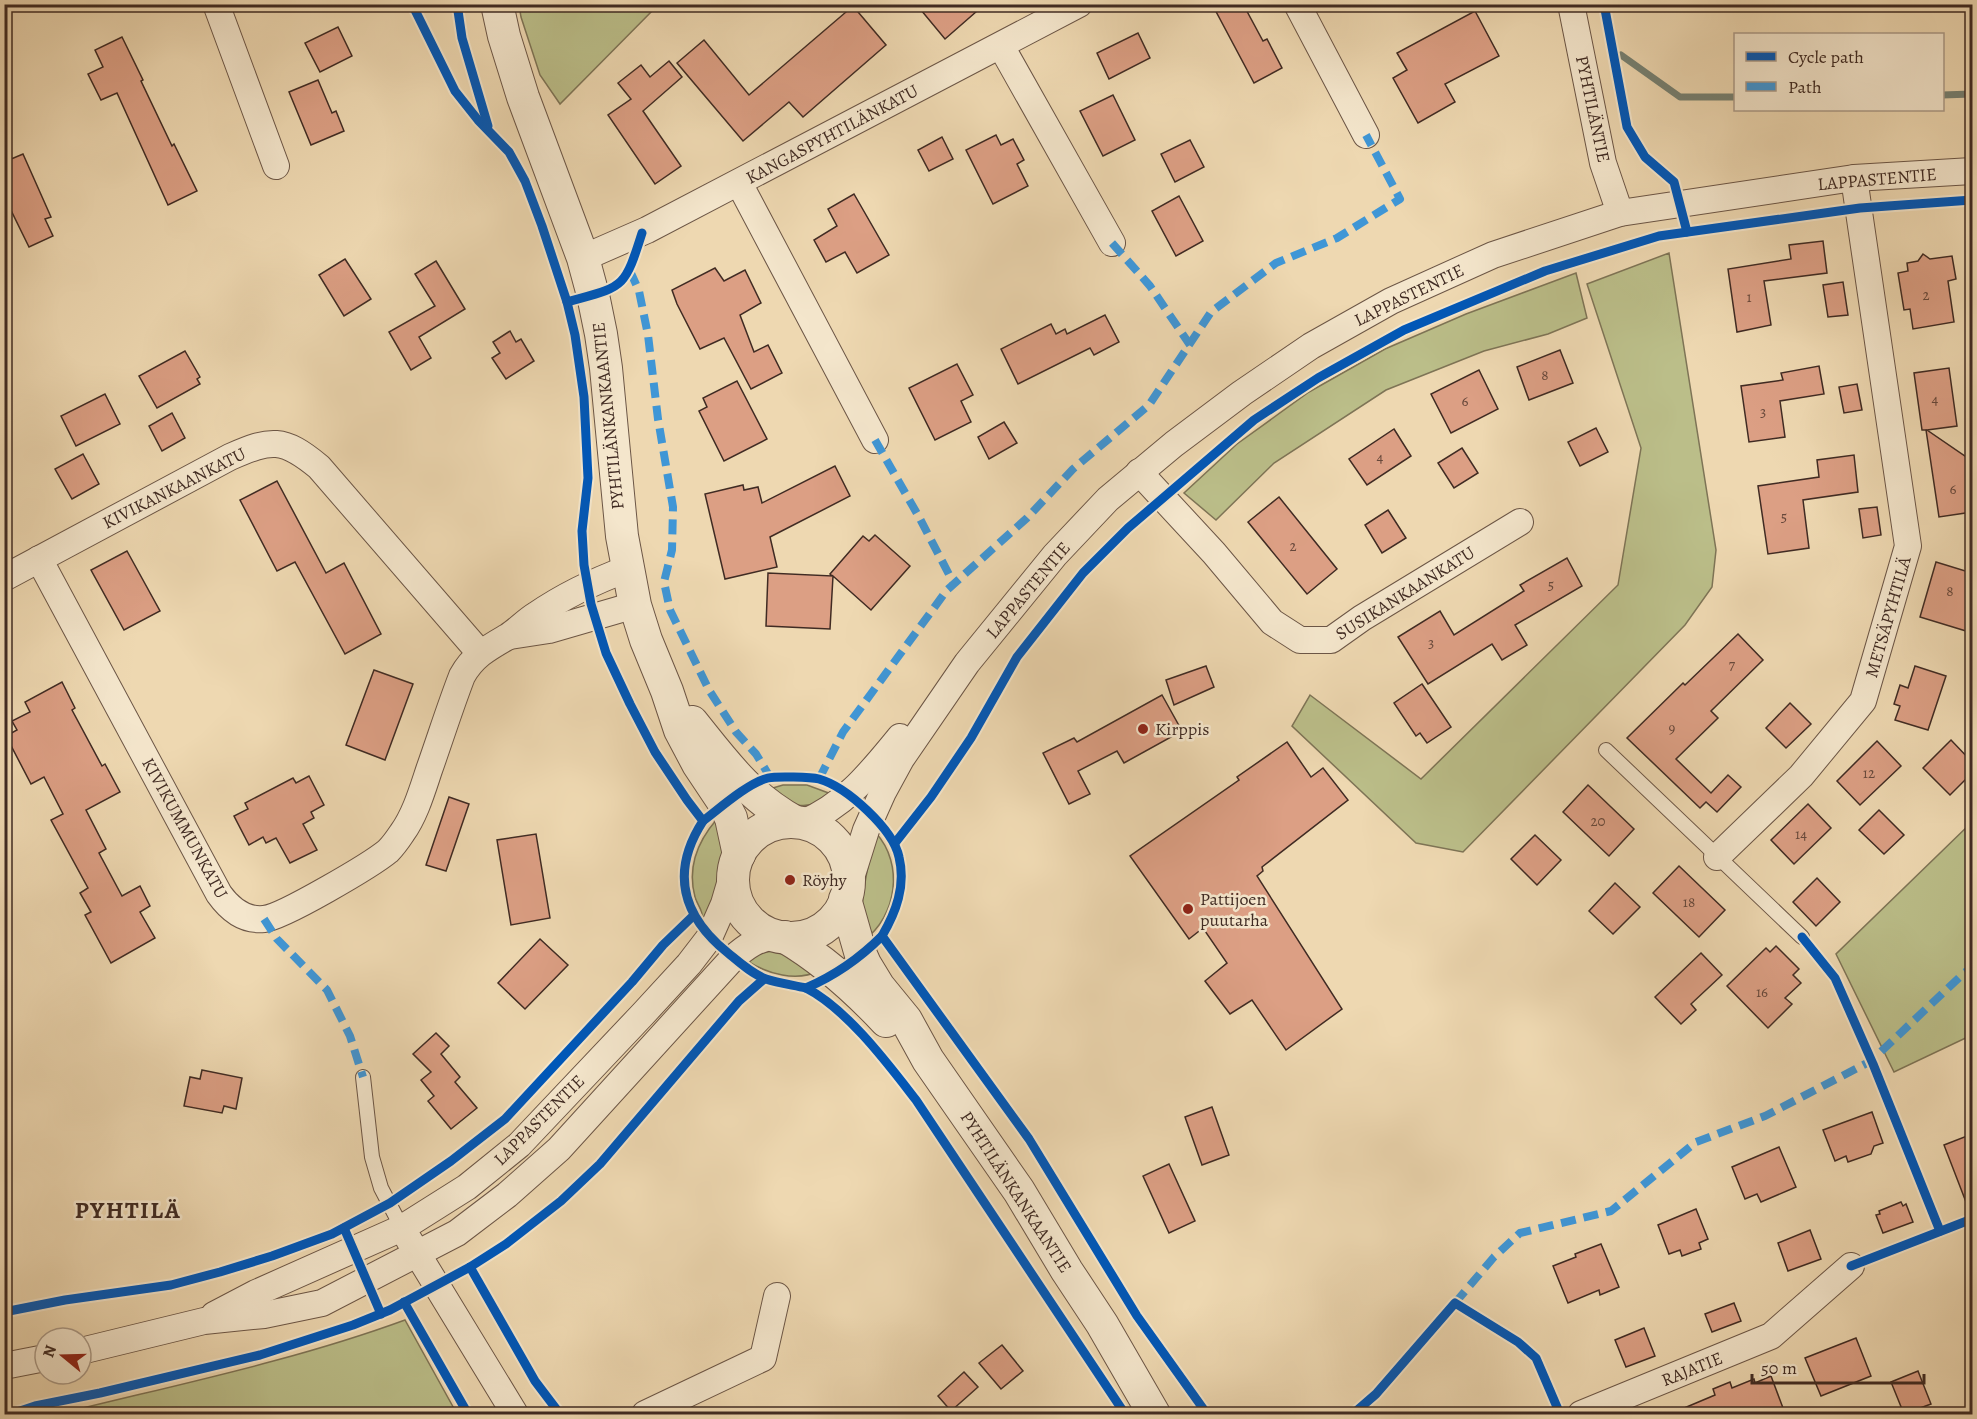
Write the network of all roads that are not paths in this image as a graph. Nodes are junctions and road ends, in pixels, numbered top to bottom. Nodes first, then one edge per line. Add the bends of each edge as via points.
1 (216, 4) edge
2 (497, 4) edge
3 (1079, 4) edge
4 (1297, 4) edge
5 (1571, 4) edge
6 (1001, 46) junction
7 (1366, 135) dead end
8 (276, 166) dead end
9 (1972, 171) edge
10 (1854, 178) junction
11 (739, 183) junction
12 (1620, 213) junction
13 (1112, 243) dead end
14 (583, 258) junction
15 (875, 440) dead end
16 (1139, 472) junction
17 (1520, 522) dead end
18 (39, 559) junction
19 (627, 569) junction
20 (4, 578) edge
21 (634, 605) junction
22 (507, 637) junction
23 (480, 653) junction
24 (967, 663) junction
25 (667, 691) junction
26 (1606, 750) dead end
27 (799, 823) junction
28 (1718, 856) junction
29 (736, 863) junction
30 (847, 891) junction
31 (1802, 936) dead end
32 (780, 937) junction
33 (928, 1060) junction
34 (363, 1077) dead end
35 (402, 1228) junction
36 (418, 1254) junction
37 (1851, 1266) dead end
38 (777, 1296) dead end
39 (204, 1321) junction
40 (1102, 1324) junction
41 (93, 1349) edge
42 (33, 1360) edge
43 (4, 1366) edge
44 (515, 1414) edge
45 (645, 1414) edge
46 (1154, 1414) edge
47 (1178, 1414) edge
48 (1581, 1414) edge

1 - 8 street
2 - 14 street, PYHTILÄNKANKAANTIE via 523,97
3 - 6 street, KANGASPYHTILÄNKATU
4 - 7 street
5 - 12 street, PYHTILÄNTIE via 1603,163
6 - 11 street, KANGASPYHTILÄNKATU
6 - 13 street
9 - 10 street, LAPPASTENTIE
10 - 12 street, LAPPASTENTIE
10 - 28 street, METSÄPYHTILÄ via 1908,546 1863,701 1801,776
11 - 14 street, KANGASPYHTILÄNKATU via 642,233
11 - 15 street
12 - 16 street, LAPPASTENTIE via 1493,255 1391,301 1311,346 1252,386
14 - 19 street, PYHTILÄNKANKAANTIE via 601,334
16 - 17 street, SUSIKANKAANKATU via 1272,621 1300,639 1331,639
16 - 24 street, LAPPASTENTIE via 1055,555
18 - 20 street, KIVIKANKAANKATU
18 - 23 street, KIVIKANKAANKATU via 230,457 272,442 290,447 319,467
18 - 23 street, KIVIKUMMUNKATU via 219,894 227,905 251,918 281,914 389,850 414,810 462,676
19 - 21 street, PYHTILÄNKANKAANTIE
19 - 22 street, KIVIKUMMUNKATU via 567,595
21 - 22 street, KIVIKUMMUNKATU via 549,630
21 - 25 street, PYHTILÄNKANKAANTIE
22 - 23 street, KIVIKUMMUNKATU
24 - 27 street, LAPPASTENTIE via 918,714 857,788 822,815
24 - 30 street, LAPPASTENTIE via 883,792
25 - 27 street, PYHTILÄNKANKAANTIE via 741,783 772,809
25 - 29 street, PYHTILÄNKANKAANTIE via 680,730 731,818
26 - 28 lane
27 - 29 street via 762,830 748,841
27 - 30 street via 820,830 840,849 847,865
28 - 31 lane
29 - 32 street via 735,893 744,914 761,929
29 - 35 street, LAPPASTENTIE via 710,938 689,964 519,1145 467,1187
30 - 32 street via 836,916 822,929 804,936
30 - 33 street, PYHTILÄNKANKAANTIE via 861,955
32 - 33 street, PYHTILÄNKANKAANTIE via 811,952 831,968
32 - 36 street, LAPPASTENTIE via 763,937 733,958 558,1149 507,1196 457,1233
33 - 40 street, PYHTILÄNKANKAANTIE via 1019,1191
34 - 35 lane via 372,1157 381,1188
35 - 36 street
35 - 39 street, LAPPASTENTIE via 256,1293
36 - 39 street, LAPPASTENTIE via 322,1303 264,1315
36 - 44 street
37 - 48 street, RAJATIE via 1772,1336
38 - 45 street via 763,1358
39 - 41 street, LAPPASTENTIE
40 - 46 street, PYHTILÄNKANKAANTIE
40 - 47 street, PYHTILÄNKANKAANTIE
42 - 43 street

